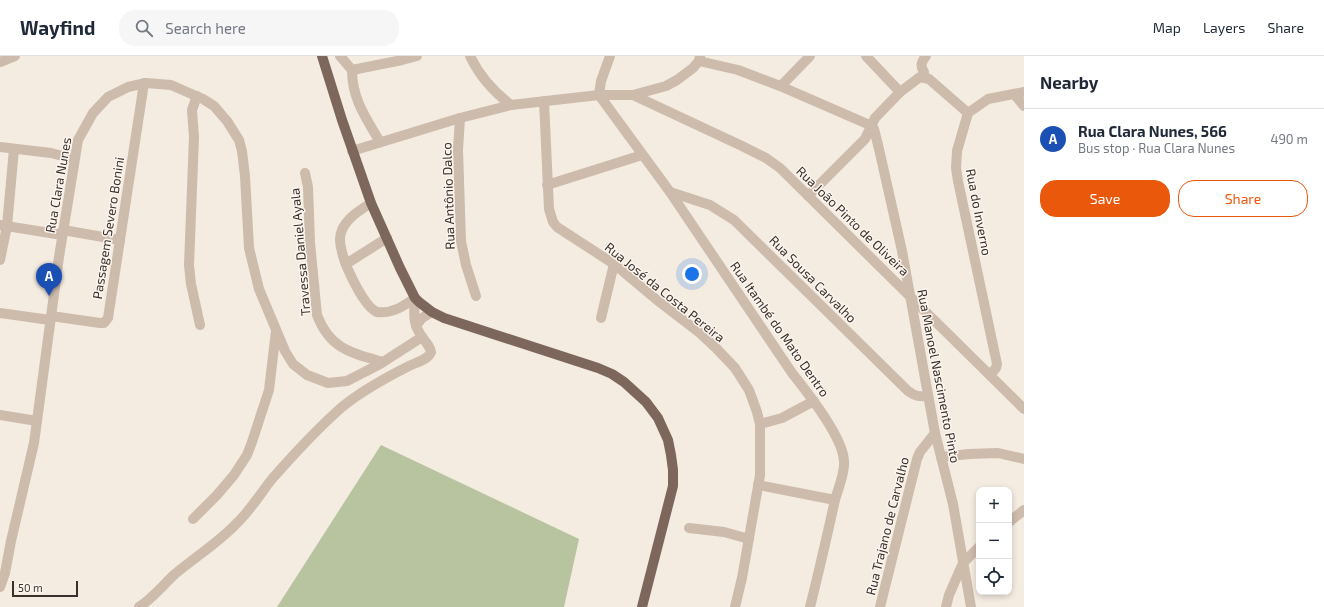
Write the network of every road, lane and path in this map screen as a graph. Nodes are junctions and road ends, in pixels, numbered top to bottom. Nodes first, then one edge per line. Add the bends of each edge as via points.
1 (15, 56) edge
2 (322, 56) edge
3 (340, 56) edge
4 (417, 56) edge
5 (470, 56) edge
6 (610, 56) edge
7 (810, 56) edge
8 (866, 56) edge
9 (926, 56) edge
10 (700, 59) edge
11 (0, 62) edge
12 (352, 70) junction
13 (922, 74) junction
14 (144, 83) junction
15 (781, 86) junction
16 (900, 92) junction
17 (1019, 93) edge
18 (599, 94) junction
19 (633, 95) junction
20 (197, 96) junction
21 (544, 101) junction
22 (511, 105) junction
23 (1024, 106) edge
24 (968, 113) junction
25 (460, 118) junction
26 (872, 126) junction
27 (380, 142) junction
28 (0, 147) edge
29 (14, 150) junction
30 (352, 151) junction
31 (642, 155) junction
32 (74, 159) junction
33 (305, 173) dead end
34 (547, 185) junction
35 (670, 192) junction
36 (808, 196) junction
37 (371, 203) junction
38 (4, 226) edge
39 (63, 233) junction
40 (387, 238) junction
41 (120, 240) junction
42 (0, 260) edge
43 (346, 264) junction
44 (614, 264) junction
45 (910, 295) junction
46 (476, 296) dead end
47 (415, 298) junction
48 (432, 312) junction
49 (0, 313) edge
50 (50, 318) junction
51 (601, 318) dead end
52 (200, 325) dead end
53 (416, 326) junction
54 (276, 330) junction
55 (425, 341) junction
56 (383, 362) junction
57 (990, 375) junction
58 (928, 396) junction
59 (814, 401) junction
60 (1024, 409) edge
61 (0, 415) edge
62 (37, 421) junction
63 (760, 424) junction
64 (935, 433) junction
65 (942, 457) junction
66 (1024, 459) edge
67 (758, 485) junction
68 (835, 500) junction
69 (1024, 510) edge
70 (192, 519) dead end
71 (1012, 520) edge
72 (689, 528) dead end
73 (749, 539) junction
74 (976, 550) edge
75 (963, 563) junction
76 (0, 587) edge
77 (139, 607) edge
78 (642, 607) edge
79 (736, 607) edge
80 (810, 607) edge
81 (880, 607) edge
82 (946, 607) edge
83 (970, 607) edge

1 - 11 street
2 - 30 main road
3 - 12 street
4 - 12 street
5 - 22 street via 492,88
6 - 18 street
7 - 15 street
8 - 16 street
9 - 13 street via 921,64
10 - 15 street
10 - 19 street via 693,68 668,85
12 - 27 street via 355,96
13 - 16 street
13 - 24 street
14 - 20 street, Rua Clara Nunes via 171,85
14 - 32 street, Rua Clara Nunes via 119,91 97,107 84,126
14 - 41 street, Passagem Severo Bonini
15 - 26 street
16 - 26 street via 875,118
17 - 23 street
17 - 24 street via 988,99
18 - 19 street
18 - 21 street
18 - 31 street, Rua Itambé do Mato Dentro
19 - 36 street, Rua João Pinto de Oliveira via 766,158
20 - 52 street via 192,110 194,144 190,265 191,284
20 - 54 street, Rua Clara Nunes via 221,112 239,140 244,163 249,248 259,289
21 - 22 street
21 - 34 street, Rua José da Costa Pereira
22 - 25 street
24 - 57 street, Rua do Inverno via 959,143 956,168 997,364
25 - 27 street
25 - 46 street, Rua Antônio Dalco via 458,150 461,241
26 - 36 street via 864,139
26 - 45 street, Rua Manoel Nascimento Pinto via 883,164
27 - 30 street
28 - 29 street
29 - 32 street via 51,153
29 - 38 street
30 - 37 main road
31 - 34 street
31 - 35 street, Rua Itambé do Mato Dentro
32 - 39 street, Rua Clara Nunes
33 - 56 street, Travessa Daniel Ayala via 317,316 320,324 327,336 342,348
34 - 44 street, Rua José da Costa Pereira via 549,209 557,227
35 - 58 street, Rua Sousa Carvalho via 710,205 734,220 908,391 914,396
35 - 59 street, Rua Itambé do Mato Dentro via 792,373
36 - 45 street, Rua João Pinto de Oliveira
37 - 40 main road
37 - 43 street via 354,215 341,231 340,241
38 - 39 street
38 - 42 street
39 - 41 street
39 - 50 street, Rua Clara Nunes
40 - 43 street
40 - 47 main road
41 - 50 street, Passagem Severo Bonini via 106,321 100,324
43 - 47 street via 361,295 374,311 381,313 401,308
44 - 51 street
44 - 63 street, Rua José da Costa Pereira via 700,333 735,368 749,390
45 - 57 street, Rua João Pinto de Oliveira
45 - 58 street, Rua Manoel Nascimento Pinto
47 - 48 main road
47 - 53 street
48 - 53 street via 422,318
48 - 78 main road via 612,374 637,393 654,411 668,440 673,486
49 - 50 street
50 - 62 street, Rua Clara Nunes
53 - 55 street
54 - 56 street, Rua Clara Nunes via 293,364 321,381 347,381
54 - 70 street via 269,390 247,455 234,475
55 - 56 street, Rua Clara Nunes
55 - 77 street via 432,352 427,358 411,364 360,393 300,447 237,524
57 - 60 street, Rua João Pinto de Oliveira
58 - 64 street, Rua Manoel Nascimento Pinto
59 - 63 street via 782,418
59 - 68 street, Rua Itambé do Mato Dentro via 843,453 844,462
61 - 62 street
62 - 76 street, Rua Clara Nunes
63 - 67 street, Rua José da Costa Pereira
64 - 65 street, Rua Manoel Nascimento Pinto
64 - 81 street, Rua Trajano de Carvalho via 917,459
65 - 66 street via 998,453
65 - 75 street, Rua Manoel Nascimento Pinto
67 - 68 street
67 - 73 street, Rua José da Costa Pereira
68 - 80 street, Rua Itambé do Mato Dentro
69 - 71 street
72 - 73 street via 724,532
73 - 79 street, Rua José da Costa Pereira
74 - 75 street
75 - 82 street
75 - 83 street, Rua Manoel Nascimento Pinto

